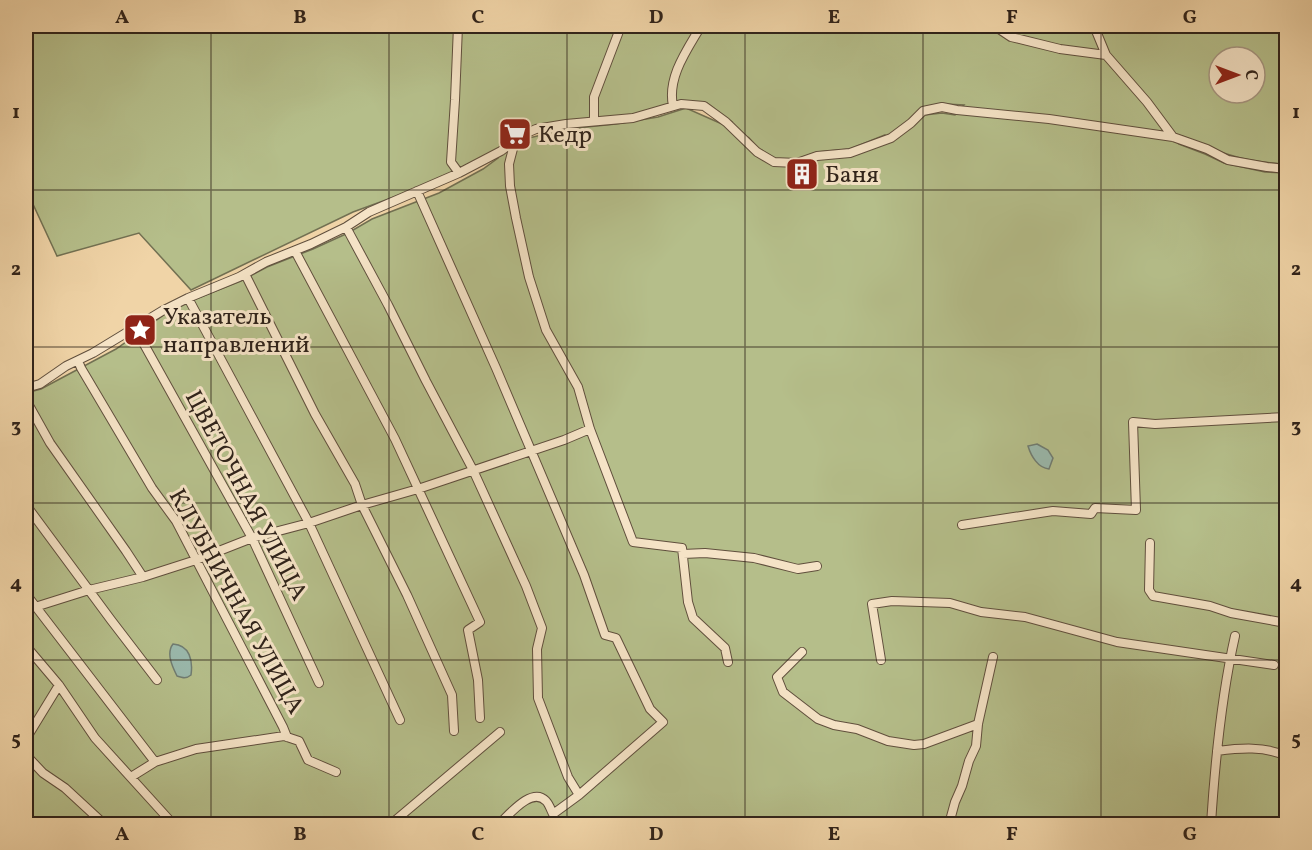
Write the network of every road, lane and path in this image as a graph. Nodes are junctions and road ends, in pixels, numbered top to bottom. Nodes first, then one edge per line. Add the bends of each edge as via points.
1 (458, 26) edge
2 (621, 26) edge
3 (701, 26) edge
4 (1037, 26) edge
5 (1094, 26) edge
6 (996, 27) dead end
7 (1004, 32) junction
8 (1106, 55) junction
9 (673, 106) junction
10 (594, 121) junction
11 (1173, 137) junction
12 (516, 140) junction
13 (1287, 169) edge
14 (459, 173) junction
15 (417, 191) junction
16 (346, 227) junction
17 (296, 251) junction
18 (245, 274) junction
19 (188, 298) junction
20 (135, 328) junction
21 (78, 360) junction
22 (26, 388) edge
23 (26, 400) edge
24 (1287, 417) edge
25 (590, 429) junction
26 (530, 450) junction
27 (473, 470) junction
28 (418, 489) junction
29 (26, 505) edge
30 (362, 505) junction
31 (309, 523) junction
32 (962, 525) dead end
33 (252, 538) junction
34 (1150, 543) dead end
35 (683, 555) junction
36 (196, 560) junction
37 (817, 566) dead end
38 (143, 577) junction
39 (89, 590) junction
40 (26, 594) edge
41 (35, 607) junction
42 (1287, 623) edge
43 (1235, 636) dead end
44 (26, 646) edge
45 (802, 652) dead end
46 (993, 657) dead end
47 (1230, 658) junction
48 (881, 660) dead end
49 (728, 662) dead end
50 (1274, 664) dead end
51 (157, 680) dead end
52 (319, 683) dead end
53 (59, 685) junction
54 (480, 718) dead end
55 (400, 720) dead end
56 (978, 724) junction
57 (454, 731) dead end
58 (500, 732) dead end
59 (287, 737) junction
60 (26, 739) edge
61 (1217, 751) junction
62 (26, 755) edge
63 (1287, 756) edge
64 (155, 762) junction
65 (336, 772) dead end
66 (131, 777) junction
67 (579, 795) junction
68 (104, 825) edge
69 (173, 825) edge
70 (391, 825) edge
71 (499, 825) edge
72 (890, 825) edge
73 (911, 825) edge
74 (949, 825) edge
75 (1211, 825) edge

1 - 14 street via 451,162
2 - 10 street via 594,97
3 - 9 street via 677,67
4 - 7 street
5 - 8 street
6 - 7 street
7 - 8 street via 1060,49
8 - 11 street
9 - 10 street via 633,118
9 - 11 street via 704,106 774,162 797,163 817,156 850,153 891,138 923,111 942,107
10 - 12 street via 536,129
11 - 13 street via 1228,160
12 - 14 street
12 - 25 street via 509,164 510,186 523,254 546,330 578,387
14 - 15 street
15 - 16 street
15 - 26 street
16 - 17 street
16 - 27 street
17 - 18 street
17 - 28 street
18 - 19 street
18 - 30 street via 355,484
19 - 20 street
19 - 31 street
20 - 21 street
20 - 33 street, ЦВЕТОЧНАЯ УЛИЦА
21 - 22 street via 40,384
21 - 36 street, КЛУБНИЧНАЯ УЛИЦА
23 - 38 street via 50,443
24 - 32 street via 1133,422 1136,510 1095,508 1091,514 1053,511
25 - 26 street
25 - 35 street via 633,542 682,548
26 - 27 street
26 - 67 street via 584,575 605,635 616,638 650,709 663,722
27 - 28 street
27 - 67 street via 542,628 537,649 538,698 568,777
28 - 30 street
28 - 54 street via 480,622 468,630 478,680
29 - 39 street
30 - 31 street
30 - 57 street via 452,695
31 - 33 street
31 - 55 street
33 - 36 street
33 - 52 street, ЦВЕТОЧНАЯ УЛИЦА
34 - 42 street via 1149,590 1153,596
35 - 37 street via 754,558 798,569
35 - 49 street via 693,618 725,648
36 - 38 street
36 - 59 street, КЛУБНИЧНАЯ УЛИЦА
38 - 39 street
39 - 41 street
39 - 51 street
40 - 41 street
41 - 64 street
43 - 47 street
44 - 53 street
45 - 56 street via 777,677 783,692 818,719 914,745
46 - 56 street
47 - 48 street via 1117,642 1024,617 981,612 950,603 892,601 872,604
47 - 50 street
47 - 61 street
53 - 60 street
53 - 66 street via 95,738
56 - 74 street via 976,746
58 - 70 street
59 - 64 street via 196,749
59 - 65 street, КЛУБНИЧНАЯ УЛИЦА via 299,741 308,760
61 - 63 street via 1258,748
61 - 75 street
62 - 68 street
64 - 66 street
66 - 69 street
67 - 71 street via 553,814 546,800 537,796 526,798
72 - 73 street

